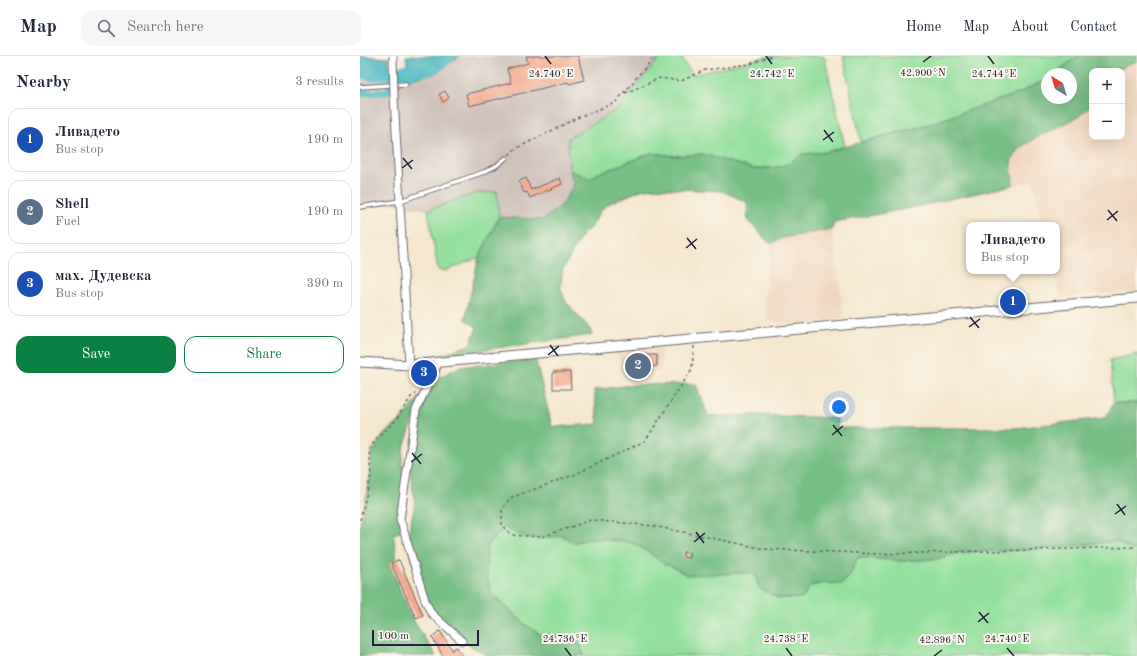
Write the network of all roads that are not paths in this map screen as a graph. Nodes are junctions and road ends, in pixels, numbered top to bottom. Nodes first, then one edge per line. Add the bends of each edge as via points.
1 (393, 56) edge
2 (406, 84) dead end
3 (360, 87) edge
4 (506, 158) road end
5 (400, 201) junction
6 (360, 207) edge
7 (1137, 298) edge
8 (360, 362) edge
9 (439, 362) junction
10 (409, 364) junction
11 (462, 641) dead end

1 - 5 street, bridge
2 - 3 lane
4 - 5 lane via 484,172
5 - 6 lane
5 - 10 street
7 - 9 street
8 - 10 street
9 - 10 street
9 - 11 street via 416,410 400,519 431,613

